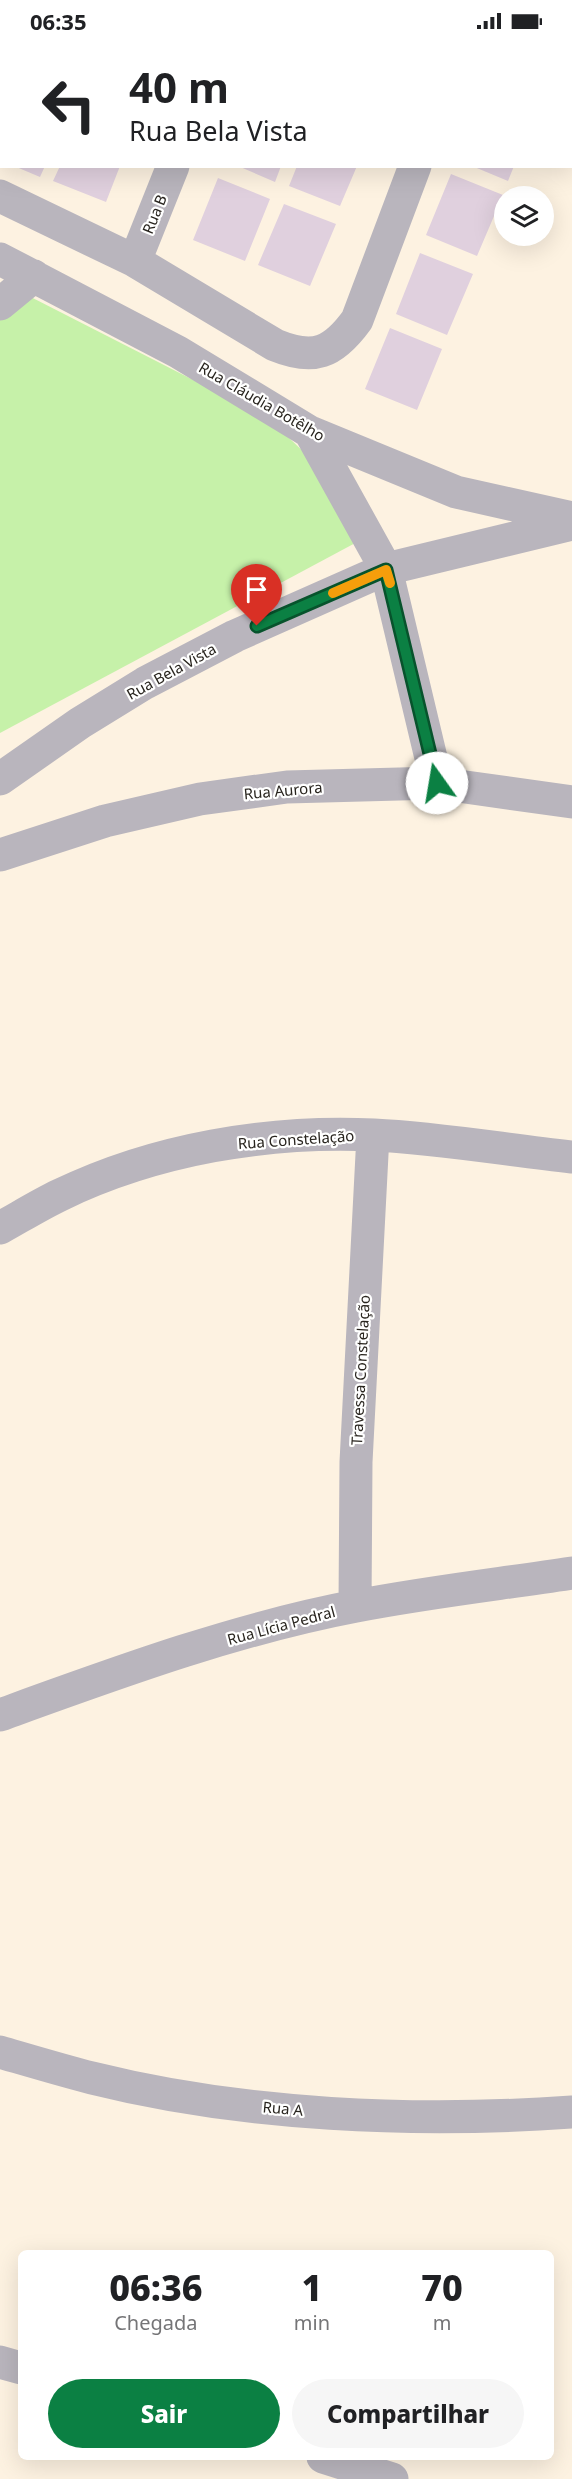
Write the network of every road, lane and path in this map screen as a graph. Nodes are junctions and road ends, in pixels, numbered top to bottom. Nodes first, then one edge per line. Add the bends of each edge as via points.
1 (172, 168) edge
2 (411, 175) edge
3 (0, 196) edge
4 (0, 260) edge
5 (135, 261) junction
6 (34, 276) junction
7 (0, 304) edge
8 (310, 432) junction
9 (572, 518) edge
10 (572, 524) edge
11 (386, 570) junction
12 (0, 779) edge
13 (437, 783) junction
14 (572, 802) edge
15 (0, 855) edge
16 (373, 1135) junction
17 (572, 1157) edge
18 (0, 1228) edge
19 (572, 1573) edge
20 (355, 1606) junction
21 (0, 1715) edge
22 (0, 2052) edge
23 (572, 2112) edge
24 (0, 2362) edge
25 (18, 2367) edge
26 (332, 2460) edge
27 (392, 2479) edge

1 - 5 street, Rua B
2 - 5 street via 357,320 341,342 326,350 309,353 275,345
3 - 5 street
4 - 6 street, Rua Cláudia Botêlho
6 - 7 street
6 - 8 street, Rua Cláudia Botêlho via 178,352
8 - 9 street, Rua Cláudia Botêlho via 456,492
8 - 11 street
10 - 11 street, Rua Bela Vista
11 - 12 street, Rua Bela Vista via 235,636 145,683
11 - 13 street
13 - 14 street, Rua Aurora
13 - 15 street, Rua Aurora via 287,787 200,799 105,821
16 - 17 street, Rua Constelação
16 - 18 street, Rua Constelação via 266,1138 214,1146 150,1162 61,1195
16 - 20 street, Travessa Constelação via 356,1462
19 - 20 street, Rua Lícia Pedral
20 - 21 street, Rua Lícia Pedral via 256,1630 112,1674
22 - 23 street, Rua A via 94,2078 227,2103 364,2116 498,2117
24 - 25 street
26 - 27 street

